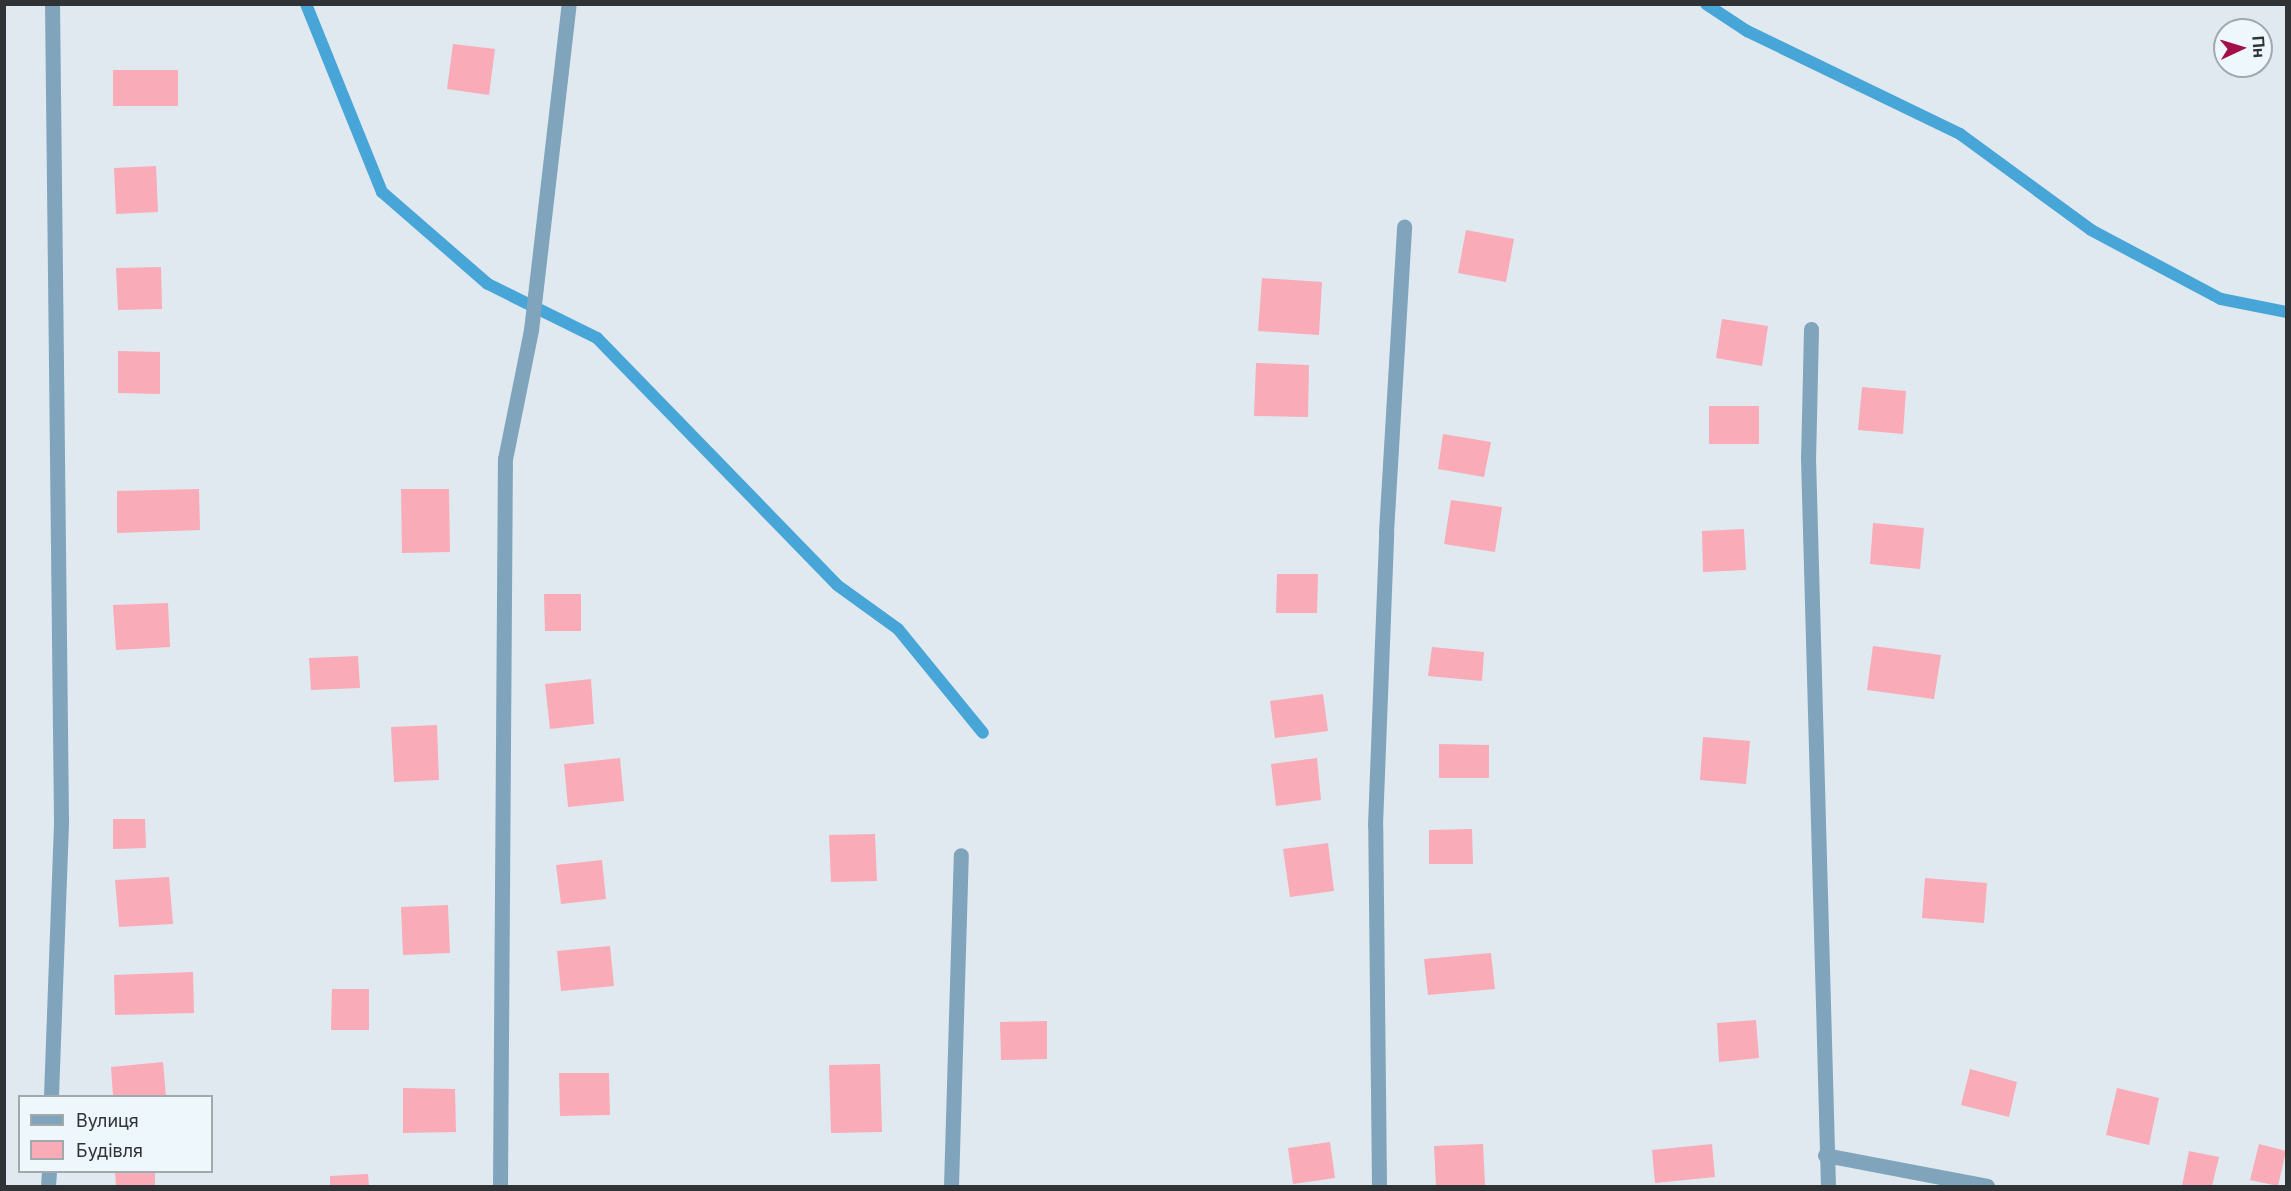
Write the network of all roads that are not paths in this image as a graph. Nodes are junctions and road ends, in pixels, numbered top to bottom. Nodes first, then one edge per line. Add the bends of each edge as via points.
1 (52, 4) edge
2 (569, 4) edge
3 (1404, 227) dead end
4 (1812, 329) dead end
5 (961, 855) dead end
6 (51, 1095) edge
7 (1825, 1155) junction
8 (500, 1186) edge
9 (951, 1186) edge
10 (1379, 1186) edge
11 (1828, 1186) edge
12 (1987, 1186) edge

1 - 6 street via 61,820
2 - 8 street via 531,330 505,459
3 - 10 street via 1386,532 1375,825
4 - 7 street via 1808,457
5 - 9 street
7 - 11 street
7 - 12 street

